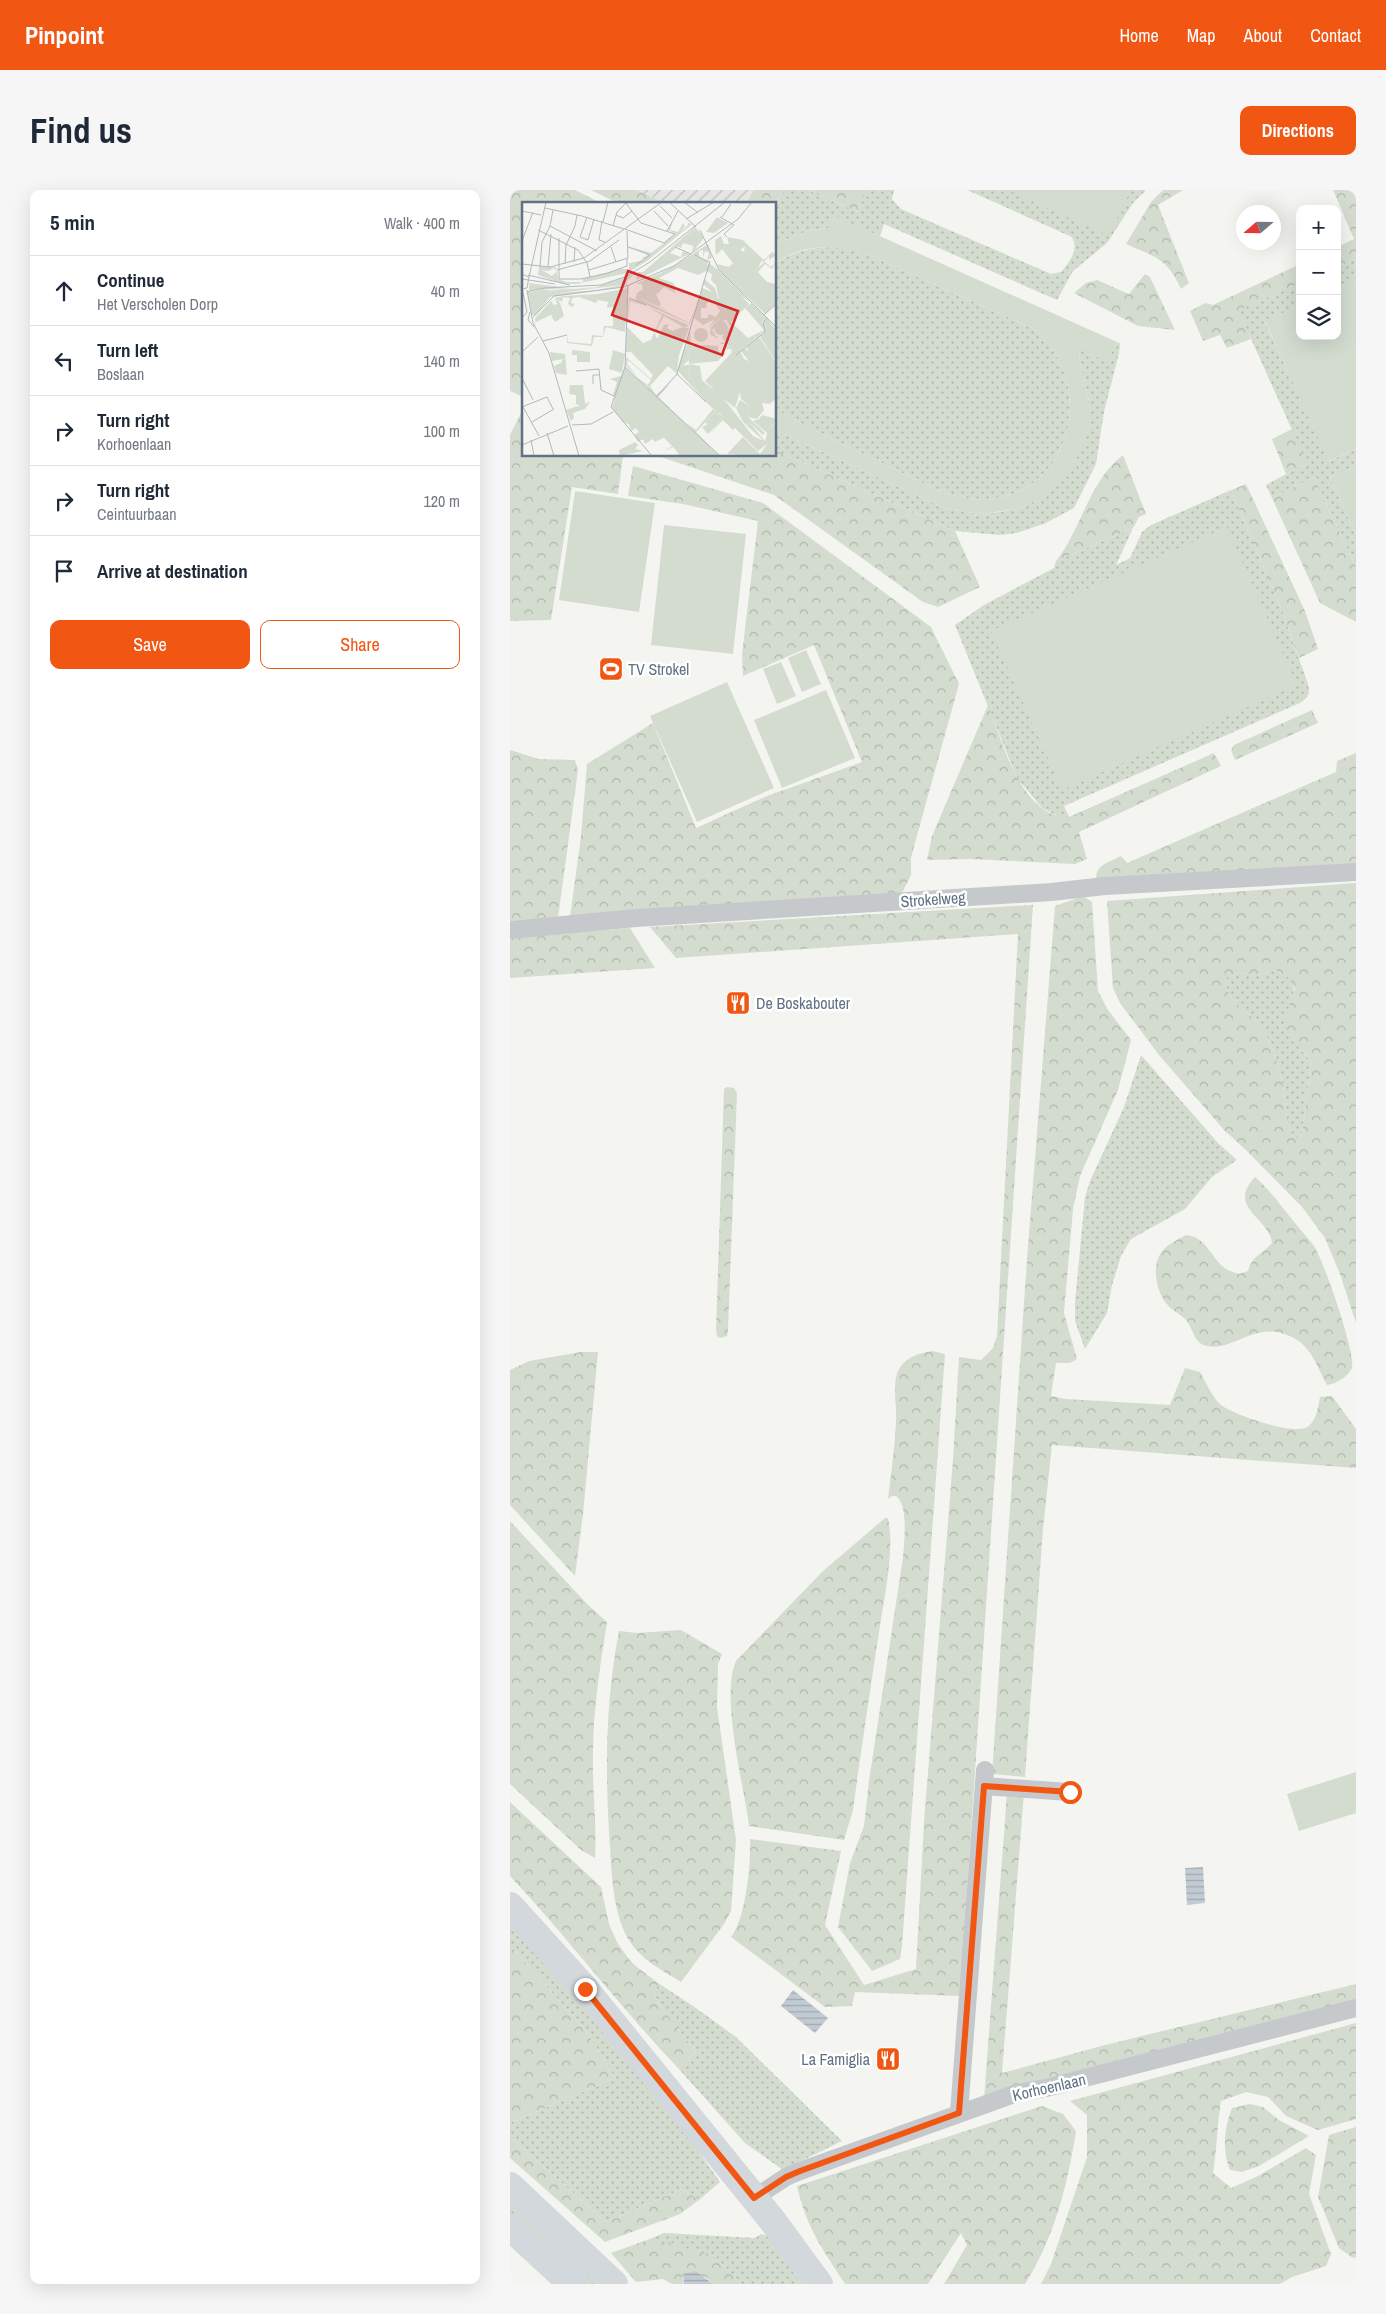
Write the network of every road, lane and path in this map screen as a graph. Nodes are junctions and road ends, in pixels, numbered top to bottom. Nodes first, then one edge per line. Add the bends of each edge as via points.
1 (1356, 872) edge
2 (510, 930) edge
3 (1070, 1792) dead end
4 (510, 1906) edge
5 (1356, 2008) edge
6 (959, 2113) junction
7 (510, 2186) edge
8 (754, 2198) junction
9 (510, 2227) edge
10 (610, 2280) edge
11 (572, 2284) edge
12 (819, 2284) edge

1 - 2 street, Strokelweg via 636,918
3 - 6 street via 984,1778
4 - 8 main road via 585,1989
5 - 6 street, Korhoenlaan via 1017,2093
6 - 8 street, Korhoenlaan via 793,2174
7 - 10 main road
8 - 12 main road
9 - 11 main road

